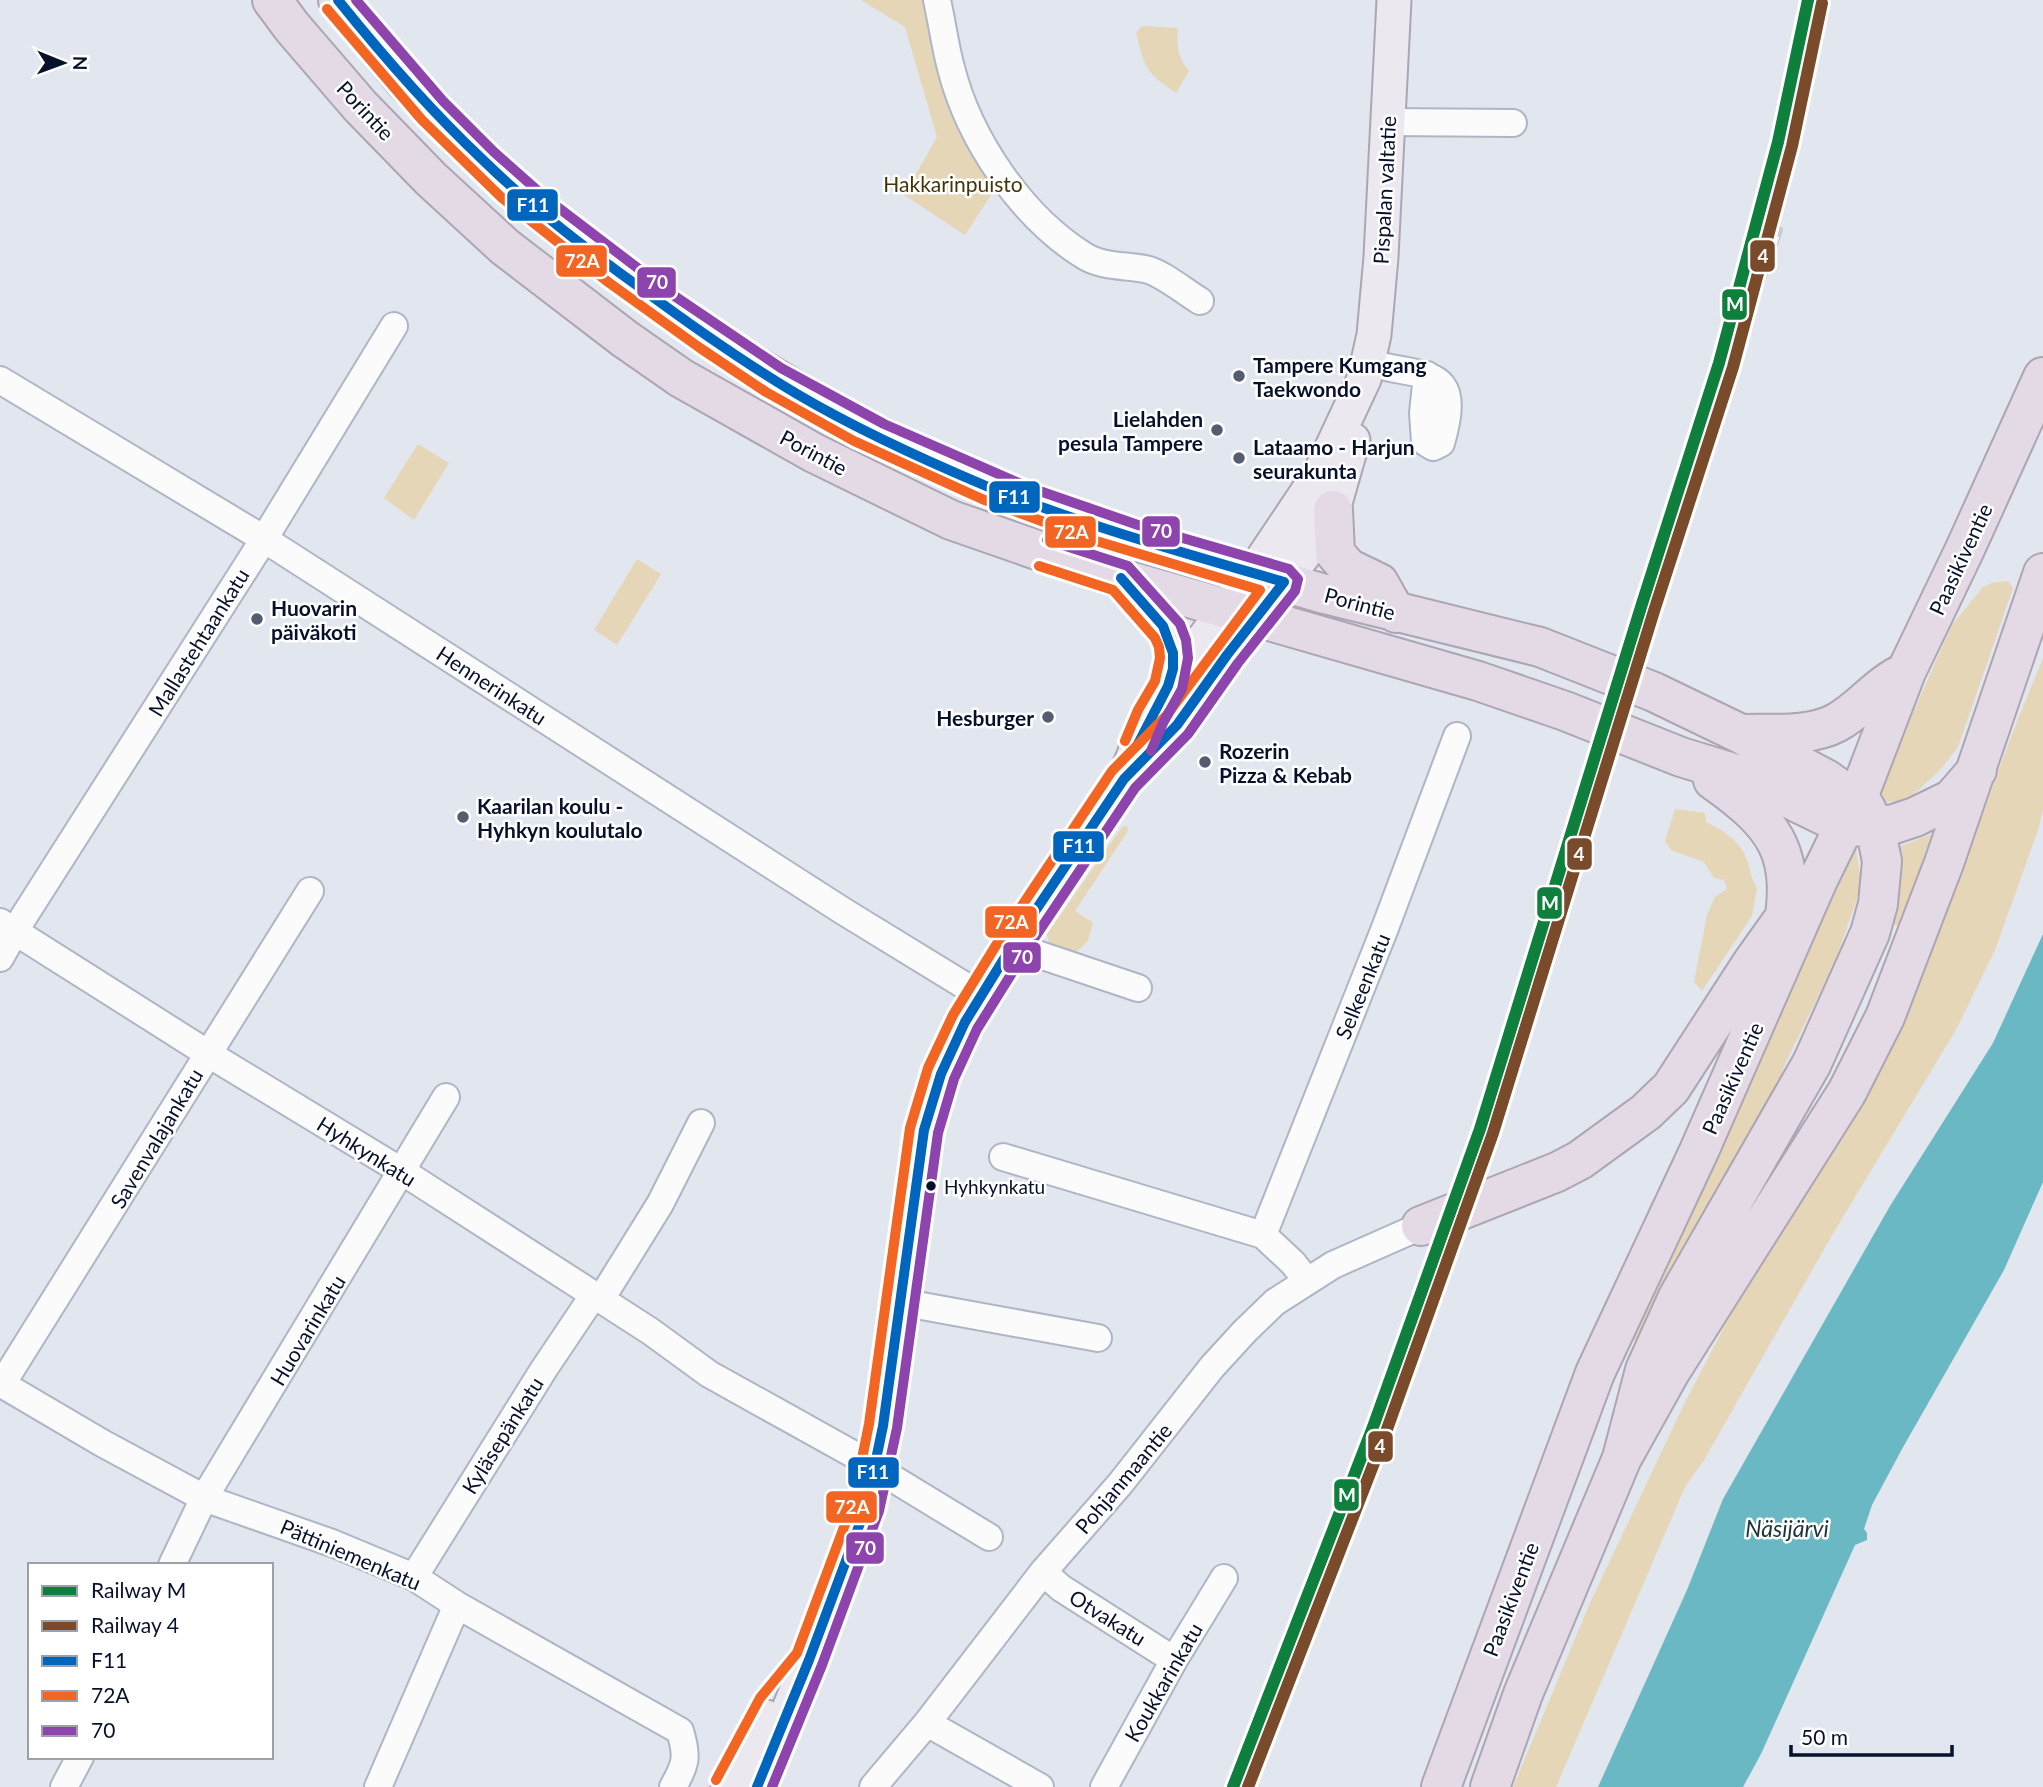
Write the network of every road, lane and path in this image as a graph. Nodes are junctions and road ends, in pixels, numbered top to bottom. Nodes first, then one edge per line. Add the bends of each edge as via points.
1 (272, 0) edge
2 (338, 0) edge
3 (937, 0) edge
4 (1394, 0) edge
5 (1388, 122) junction
6 (1513, 122) dead end
7 (1200, 301) dead end
8 (394, 326) dead end
9 (1366, 371) junction
10 (1427, 375) dead end
11 (2043, 377) edge
12 (0, 380) edge
13 (1333, 510) junction
14 (264, 539) junction
15 (2043, 573) edge
16 (1121, 578) junction
17 (1269, 578) junction
18 (1241, 612) junction
19 (1396, 613) junction
20 (1906, 672) junction
21 (1168, 686) junction
22 (1741, 734) junction
23 (1457, 736) dead end
24 (1681, 757) junction
25 (1977, 770) junction
26 (1124, 779) junction
27 (1859, 818) junction
28 (1817, 882) junction
29 (310, 891) dead end
30 (1786, 915) junction
31 (8, 927) edge
32 (1015, 941) junction
33 (0, 958) edge
34 (1773, 985) junction
35 (1138, 988) dead end
36 (980, 995) junction
37 (207, 1053) junction
38 (446, 1097) dead end
39 (701, 1123) dead end
40 (1003, 1157) dead end
41 (403, 1172) junction
42 (1421, 1226) joint
43 (1263, 1236) junction
44 (1307, 1281) junction
45 (597, 1297) junction
46 (900, 1302) junction
47 (1098, 1338) dead end
48 (1, 1384) edge
49 (1622, 1458) junction
50 (876, 1468) junction
51 (204, 1498) junction
52 (989, 1537) dead end
53 (173, 1563) edge
54 (1043, 1572) junction
55 (414, 1577) junction
56 (1224, 1578) dead end
57 (457, 1605) junction
58 (809, 1660) junction
59 (1174, 1660) junction
60 (927, 1723) junction
61 (79, 1759) edge
62 (65, 1787) edge
63 (378, 1787) edge
64 (673, 1787) edge
65 (728, 1787) edge
66 (757, 1787) edge
67 (873, 1787) edge
68 (1040, 1787) edge
69 (1104, 1787) edge
70 (1441, 1787) edge
71 (1490, 1787) edge

1 - 16 highway, Porintie via 360,106 431,179 505,247 625,339 681,377 814,453 951,520
2 - 17 highway, Porintie via 405,81 527,200 598,258 717,343 840,418 989,487
3 - 7 street via 951,69 965,106 980,141 1016,195 1085,257 1147,269
4 - 5 main road, Pispalan valtatie
5 - 6 street
5 - 9 main road, Pispalan valtatie via 1381,257
8 - 14 street, Mallastehtaankatu
9 - 10 street
9 - 13 main road, Pispalan valtatie
9 - 17 main road, Pispalan valtatie
11 - 20 highway, Paasikiventie
12 - 14 street, Hennerinkatu
13 - 17 main road, Pispalan valtatie
13 - 19 highway via 1335,553 1348,568 1379,583
14 - 31 street, Mallastehtaankatu
14 - 36 street, Hennerinkatu
15 - 25 highway
16 - 18 highway, Porintie
16 - 21 highway via 1167,630 1174,659
17 - 18 main road, Pispalan valtatie
17 - 19 highway, Porintie
18 - 21 main road, Pispalan valtatie
18 - 24 highway, Porintie via 1478,681
18 - 26 main road, Pispalan valtatie via 1177,724
19 - 22 highway, Porintie via 1540,647 1654,692
20 - 22 highway via 1820,729
20 - 27 highway, Paasikiventie
21 - 26 main road, Pispalan valtatie
22 - 27 highway, Porintie via 1826,779
23 - 43 street, Selkeenkatu
24 - 27 highway
24 - 30 highway via 1754,811 1776,838 1787,877
25 - 27 highway via 1952,799 1915,817 1894,824
25 - 49 highway via 1885,1017 1847,1092 1670,1372
26 - 32 main road, Pispalan valtatie
27 - 28 highway, Paasikiventie
27 - 49 highway via 1882,861 1870,933 1812,1063 1678,1297 1645,1370
28 - 30 highway
28 - 34 highway, Paasikiventie
29 - 37 street, Savenvalajankatu
30 - 34 highway
30 - 42 highway via 1671,1088 1646,1112 1580,1160
31 - 33 street, Mallastehtaankatu
31 - 37 street, Hyhkynkatu
32 - 35 street via 1031,952
32 - 36 main road, Pispalan valtatie
34 - 70 highway, Paasikiventie via 1595,1374
36 - 46 main road, Pispalan valtatie via 946,1061 924,1130
37 - 41 street, Hyhkynkatu
37 - 48 street, Savenvalajankatu
38 - 41 street, Huovarinkatu
39 - 45 street, Kyläsepänkatu via 660,1204
40 - 43 street
41 - 45 street, Hyhkynkatu
41 - 51 street, Huovarinkatu
42 - 44 street, Pohjanmaantie
43 - 44 street
44 - 54 street, Pohjanmaantie via 1275,1302 1212,1367
45 - 50 street, Hyhkynkatu via 709,1374
45 - 55 street, Kyläsepänkatu via 544,1369
46 - 47 street
46 - 50 main road, Pispalan valtatie
48 - 51 street, Pättiniemenkatu
49 - 71 highway via 1523,1694
50 - 52 street
50 - 58 main road, Pispalan valtatie
51 - 53 street, Huovarinkatu
51 - 55 street, Pättiniemenkatu
54 - 59 street, Otvakatu
54 - 60 street, Pohjanmaantie
55 - 57 street, Pättiniemenkatu
56 - 59 street, Koukkarinkatu
57 - 63 street
57 - 64 street, Pättiniemenkatu via 680,1731 687,1752
58 - 65 main road via 772,1706
58 - 66 main road, Pispalan valtatie
59 - 69 street, Koukkarinkatu
60 - 67 street, Pohjanmaantie
60 - 68 street
61 - 62 street

